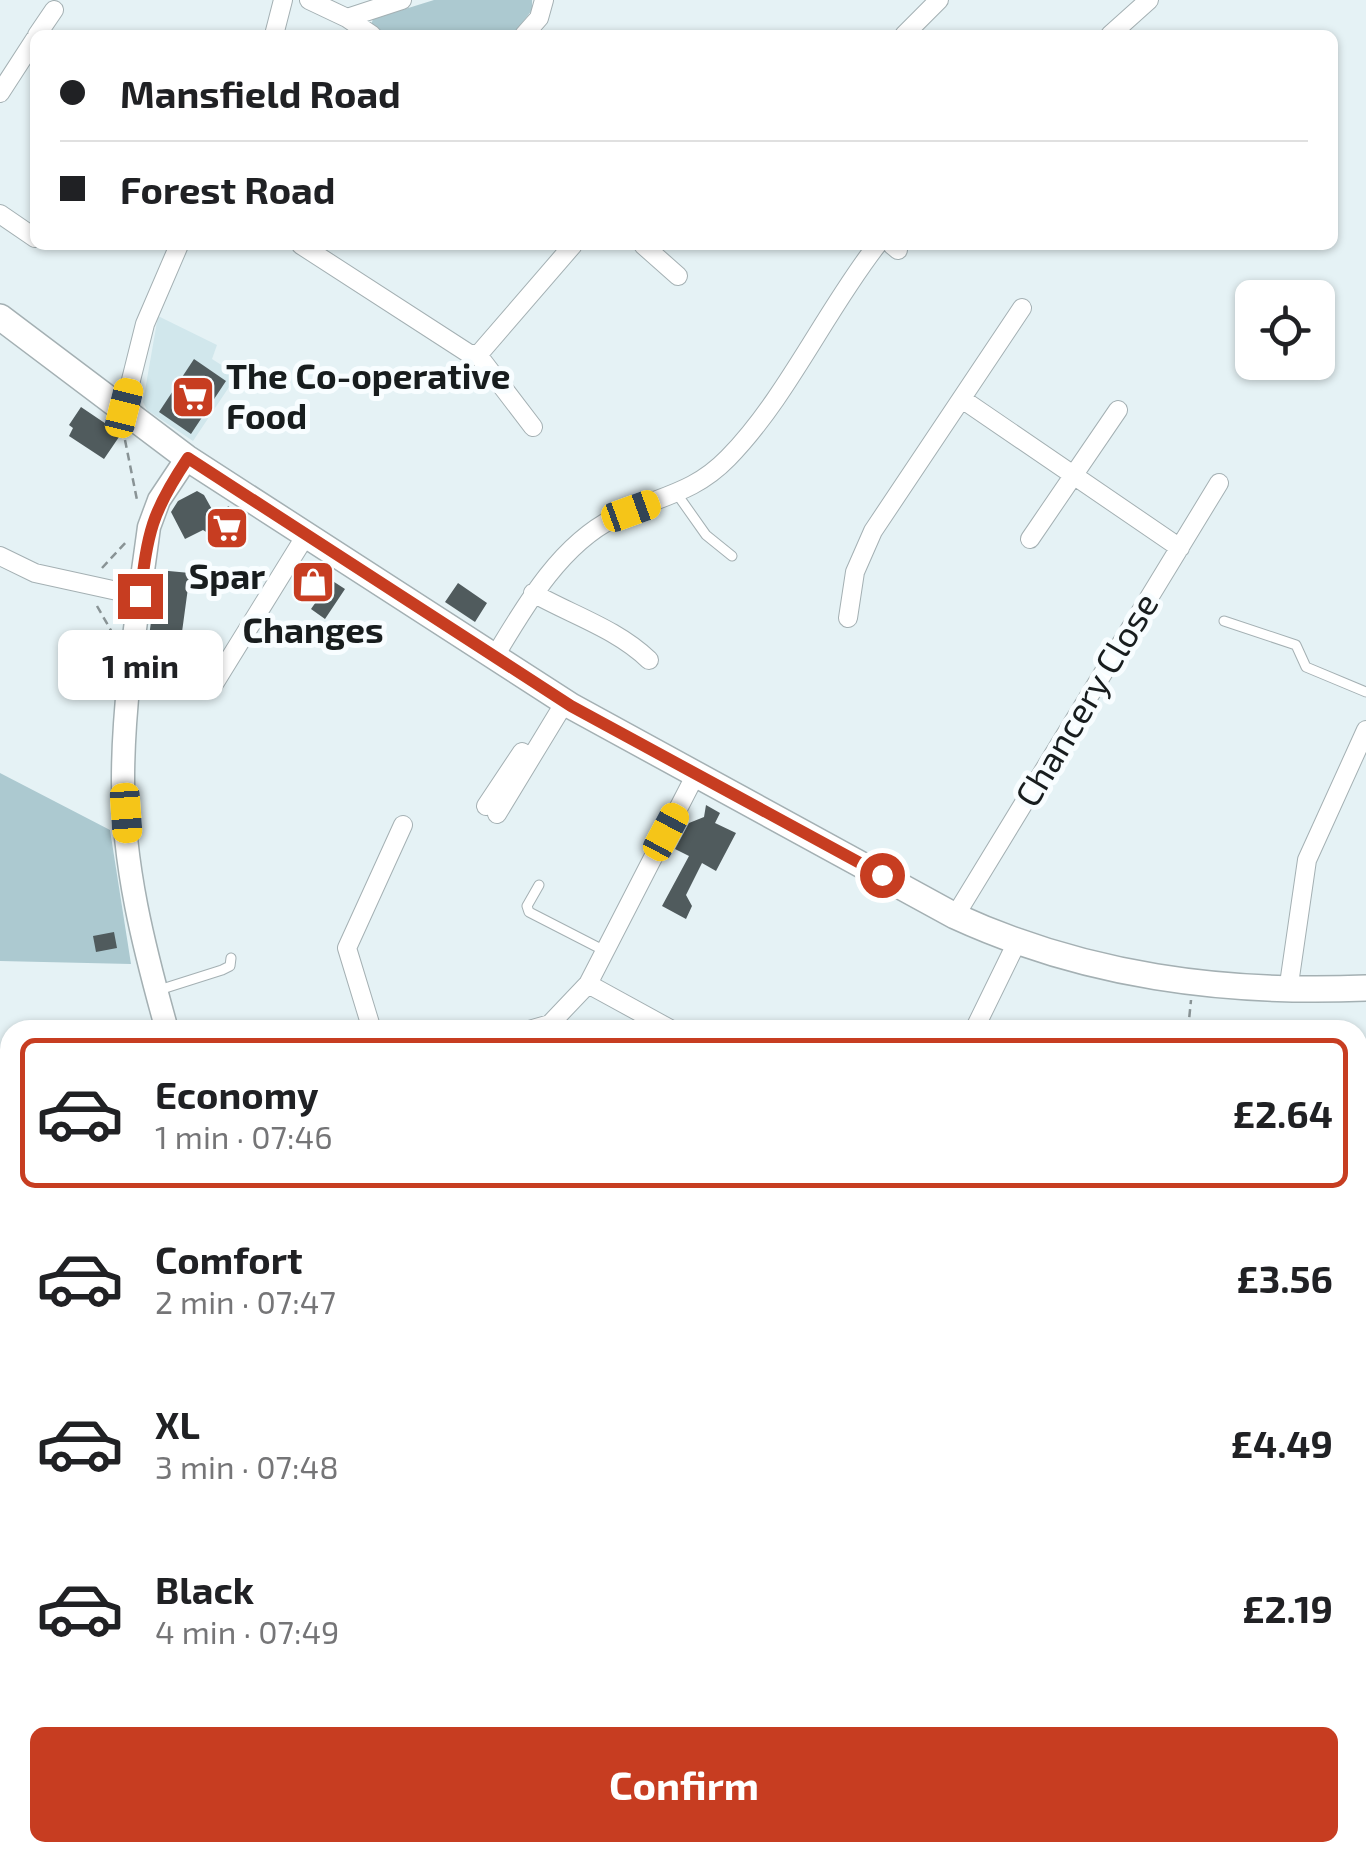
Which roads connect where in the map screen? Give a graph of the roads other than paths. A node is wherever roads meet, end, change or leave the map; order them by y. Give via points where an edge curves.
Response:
1 (283, 0) edge
2 (309, 0) edge
3 (402, 0) edge
4 (544, 0) edge
5 (939, 0) edge
6 (1139, 3) edge
7 (54, 10) dead end
8 (347, 18) junction
9 (41, 30) edge
10 (275, 30) edge
11 (365, 30) edge
12 (528, 30) edge
13 (909, 30) edge
14 (1115, 30) edge
15 (30, 46) edge
16 (0, 93) edge
17 (0, 214) edge
18 (30, 235) edge
19 (176, 250) edge
20 (308, 250) edge
21 (569, 250) edge
22 (649, 250) edge
23 (874, 250) edge
24 (678, 276) dead end
25 (1022, 308) dead end
26 (0, 317) edge
27 (478, 355) junction
28 (962, 399) junction
29 (124, 408) junction
30 (1118, 410) dead end
31 (533, 427) dead end
32 (188, 458) junction
33 (1074, 475) junction
34 (1219, 484) dead end
35 (677, 494) junction
36 (306, 535) junction
37 (1030, 539) dead end
38 (1180, 548) junction
39 (0, 556) edge
40 (732, 556) dead end
41 (533, 592) junction
42 (140, 596) junction
43 (848, 618) dead end
44 (1224, 621) dead end
45 (495, 656) junction
46 (650, 660) dead end
47 (130, 678) junction
48 (1366, 692) edge
49 (562, 700) junction
50 (1366, 730) edge
51 (697, 772) junction
52 (491, 810) dead end
53 (402, 825) dead end
54 (539, 885) dead end
55 (955, 916) junction
56 (1016, 944) junction
57 (605, 951) junction
58 (232, 958) dead end
59 (588, 984) junction
60 (1366, 988) edge
61 (156, 991) junction
62 (1288, 991) junction
63 (165, 1020) edge
64 (369, 1020) edge
65 (554, 1020) edge
66 (654, 1020) edge
67 (979, 1020) edge

1 - 10 street
2 - 8 street
3 - 8 street
4 - 12 street
5 - 13 street
6 - 14 street
7 - 9 street
8 - 11 street
15 - 16 street
17 - 18 street
19 - 29 street via 145,324
20 - 27 street
21 - 27 street
22 - 24 street
23 - 35 street via 730,457
25 - 28 street
26 - 29 main road
27 - 31 street
28 - 33 street
28 - 43 street via 873,531 855,572
29 - 32 main road
30 - 33 street
32 - 36 main road
32 - 42 street via 148,527
33 - 37 street
33 - 38 street
34 - 38 street, Chancery Close
35 - 40 lane via 706,536
35 - 41 street via 601,526
36 - 45 main road
36 - 47 street via 214,684
38 - 55 street, Chancery Close
39 - 42 street via 36,574
41 - 45 street
41 - 46 street via 627,638
42 - 47 street
44 - 48 lane via 1296,644 1306,666
45 - 49 main road
47 - 61 street via 123,780 130,878
49 - 51 main road
49 - 52 street
50 - 62 street via 1307,860
51 - 55 main road
51 - 57 street
53 - 64 street via 347,948
54 - 57 lane via 529,912
55 - 56 main road
56 - 62 main road via 1108,970
56 - 67 street
57 - 59 street
58 - 61 lane via 222,970
59 - 65 street
59 - 66 street
60 - 62 main road
61 - 63 street

